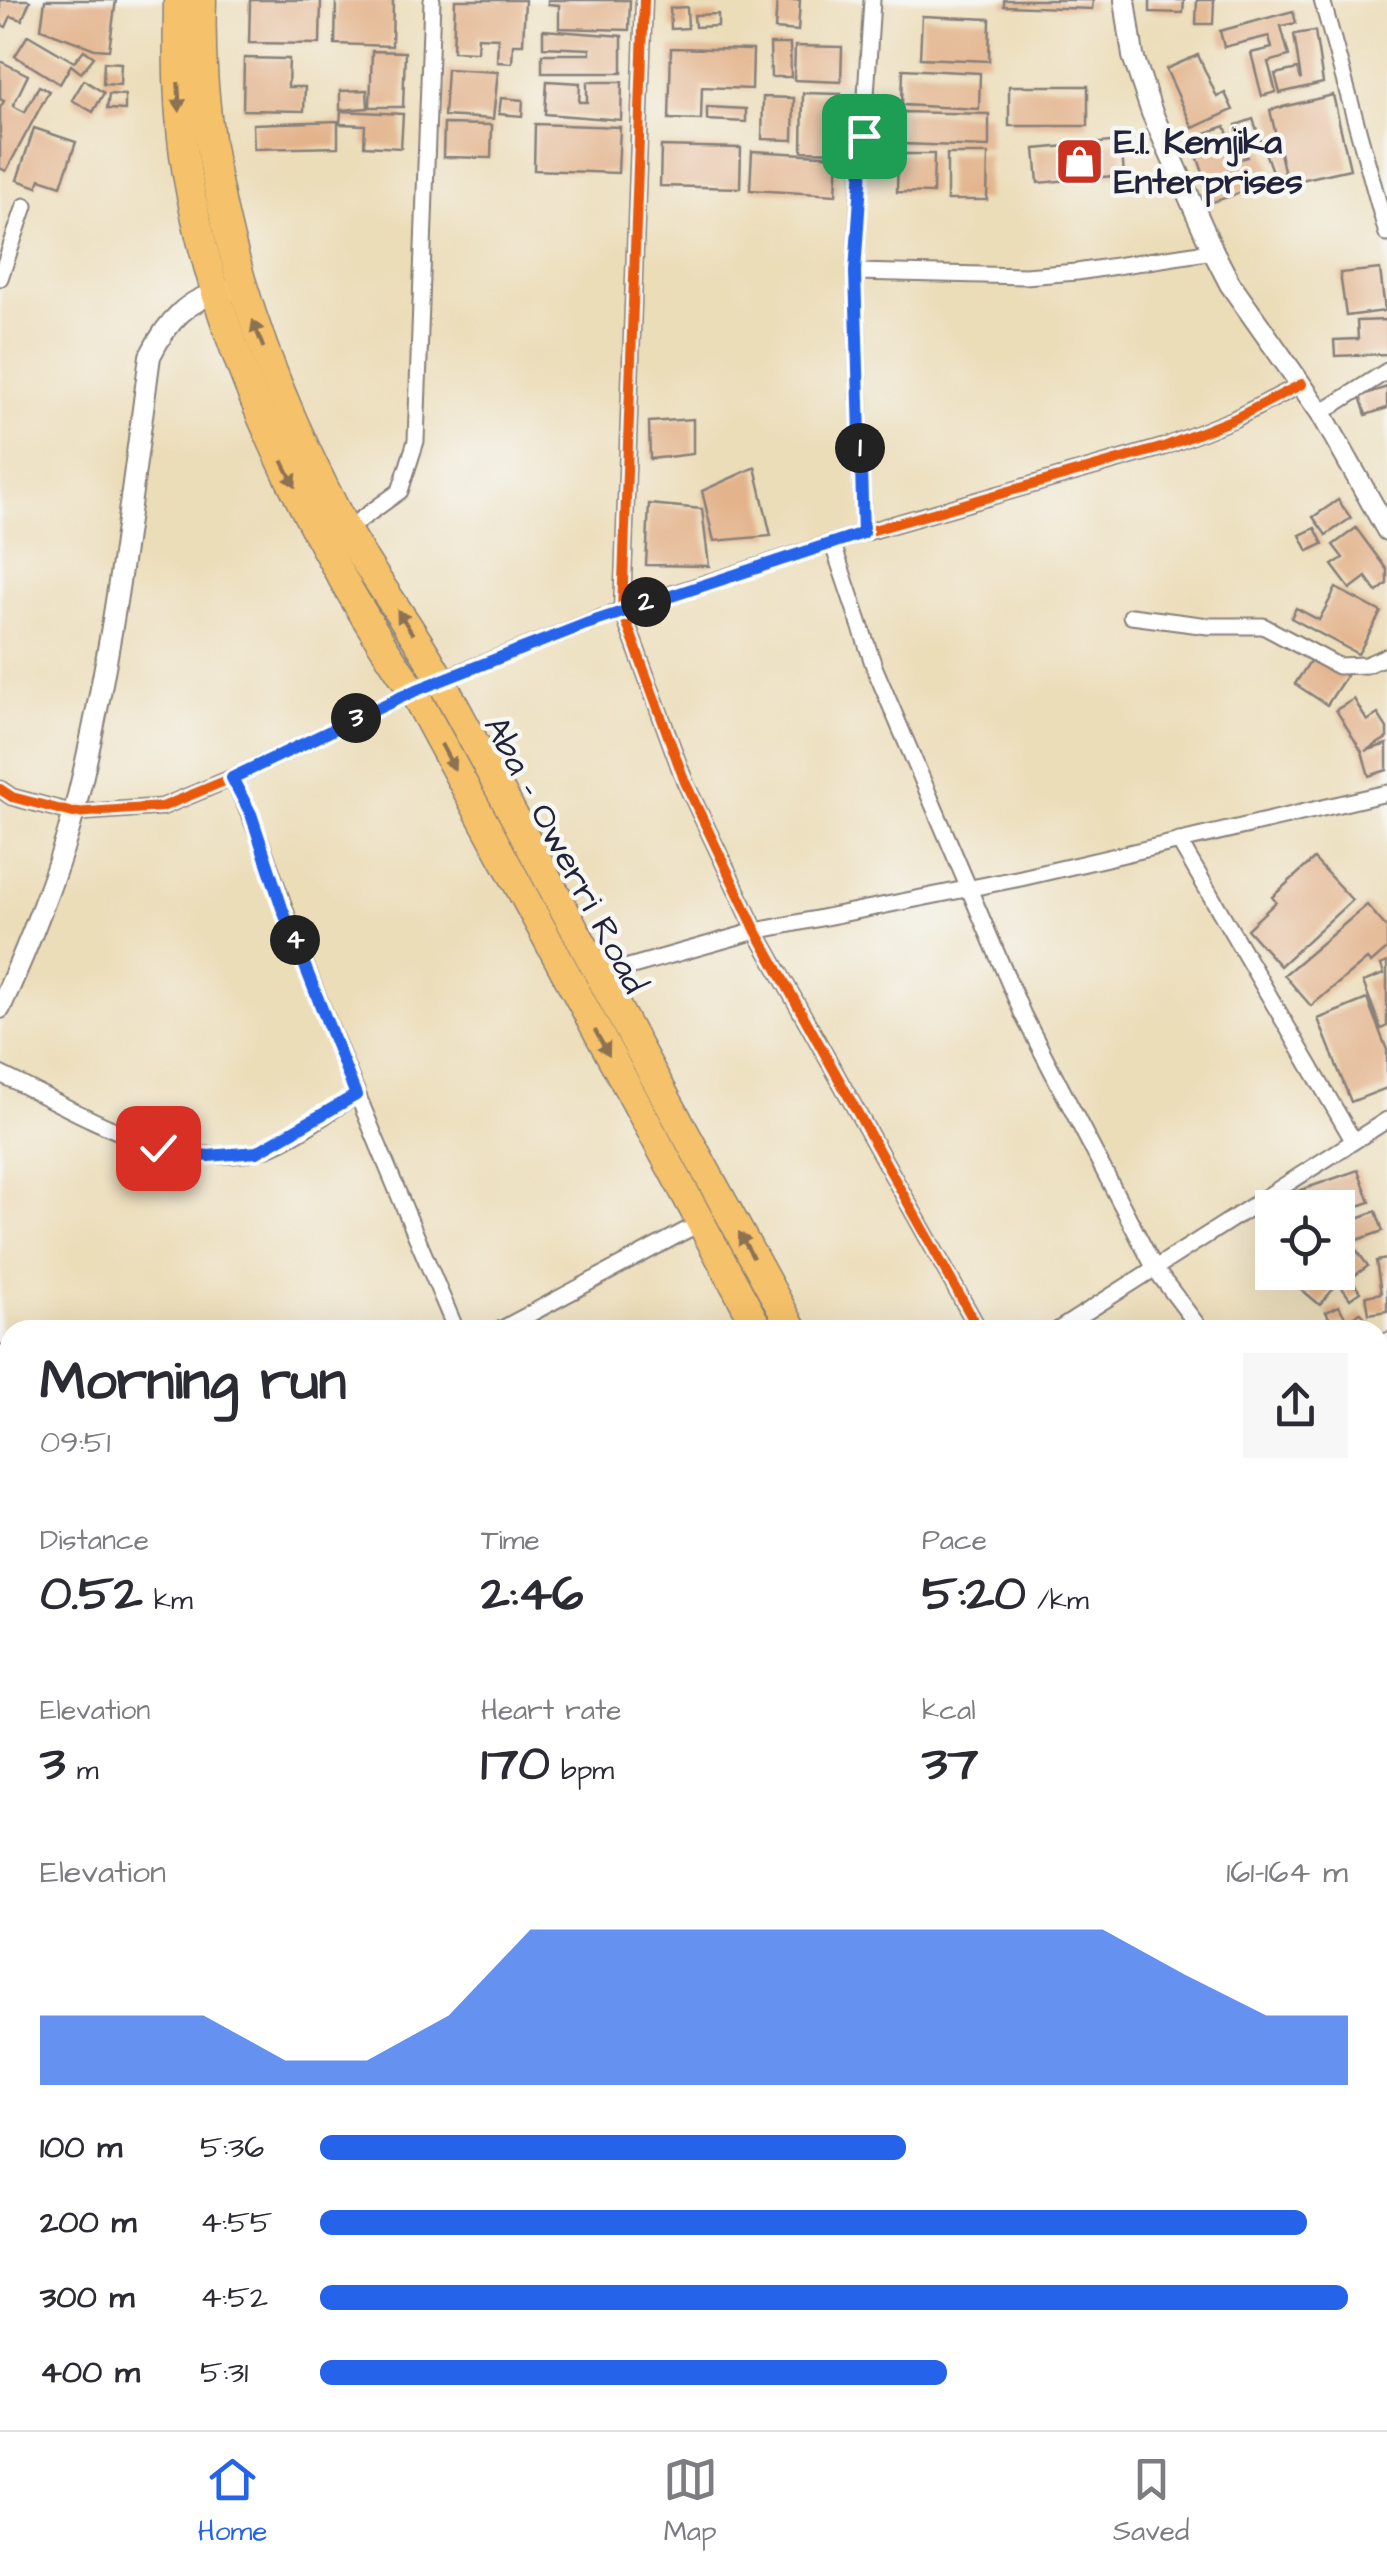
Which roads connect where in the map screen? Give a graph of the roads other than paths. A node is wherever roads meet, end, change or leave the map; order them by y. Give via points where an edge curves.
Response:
1 (178, 0) edge
2 (202, 0) edge
3 (432, 0) edge
4 (644, 0) edge
5 (872, 0) edge
6 (1125, 0) edge
7 (1322, 0) edge
8 (25, 206) dead end
9 (1387, 234) edge
10 (1213, 251) junction
11 (855, 272) junction
12 (0, 278) edge
13 (230, 290) junction
14 (1387, 371) edge
15 (1302, 384) junction
16 (1321, 413) junction
17 (346, 530) junction
18 (1387, 530) edge
19 (863, 533) junction
20 (833, 545) junction
21 (622, 610) junction
22 (1132, 616) dead end
23 (1387, 656) edge
24 (441, 680) junction
25 (414, 691) junction
26 (232, 778) junction
27 (0, 789) edge
28 (1387, 794) edge
29 (73, 813) junction
30 (1179, 841) junction
31 (966, 888) junction
32 (756, 931) junction
33 (597, 976) junction
34 (0, 1008) edge
35 (0, 1074) edge
36 (356, 1095) junction
37 (1387, 1120) edge
38 (1353, 1140) junction
39 (700, 1223) junction
40 (1155, 1269) junction
41 (452, 1320) edge
42 (519, 1320) edge
43 (754, 1320) edge
44 (788, 1320) edge
45 (973, 1320) edge
46 (1074, 1320) edge
47 (1193, 1320) edge

1 -> 13 highway, Aba - Owerri Road via 186,171
2 - 13 highway, Aba - Owerri Road via 204,90
3 - 17 street via 416,441 400,492
4 - 21 street
5 - 11 street
6 - 10 street via 1133,56 1152,113
7 - 9 street
8 - 12 street
10 - 11 street via 1026,276
10 - 15 street
11 - 19 street
17 -> 13 highway, Aba - Owerri Road
13 -> 25 highway, Aba - Owerri Road via 254,394 307,510 364,618
13 - 29 street via 185,307 150,356 112,635
14 - 16 street
15 - 16 street
15 - 19 street via 1164,447
16 - 18 street
24 -> 17 highway, Aba - Owerri Road
19 - 20 street
20 - 21 street
20 - 31 street
21 - 24 street
21 - 32 street via 685,782
22 - 23 street via 1263,626 1338,666
24 - 25 street
24 - 33 highway, Aba - Owerri Road
25 - 26 street
25 -> 39 highway, Aba - Owerri Road
26 - 29 street via 162,806
26 - 36 street
27 - 29 street
28 - 30 street
29 - 34 street
30 - 31 street
30 - 38 street
31 - 32 street
31 - 40 street via 1023,1016
32 - 33 street
32 - 45 street
44 -> 33 highway, Aba - Owerri Road
35 - 36 street via 158,1148 208,1156 257,1152
36 - 41 street
37 - 38 street
38 - 40 street
39 - 42 street
39 - 43 highway, Aba - Owerri Road
40 - 46 street
40 - 47 street

